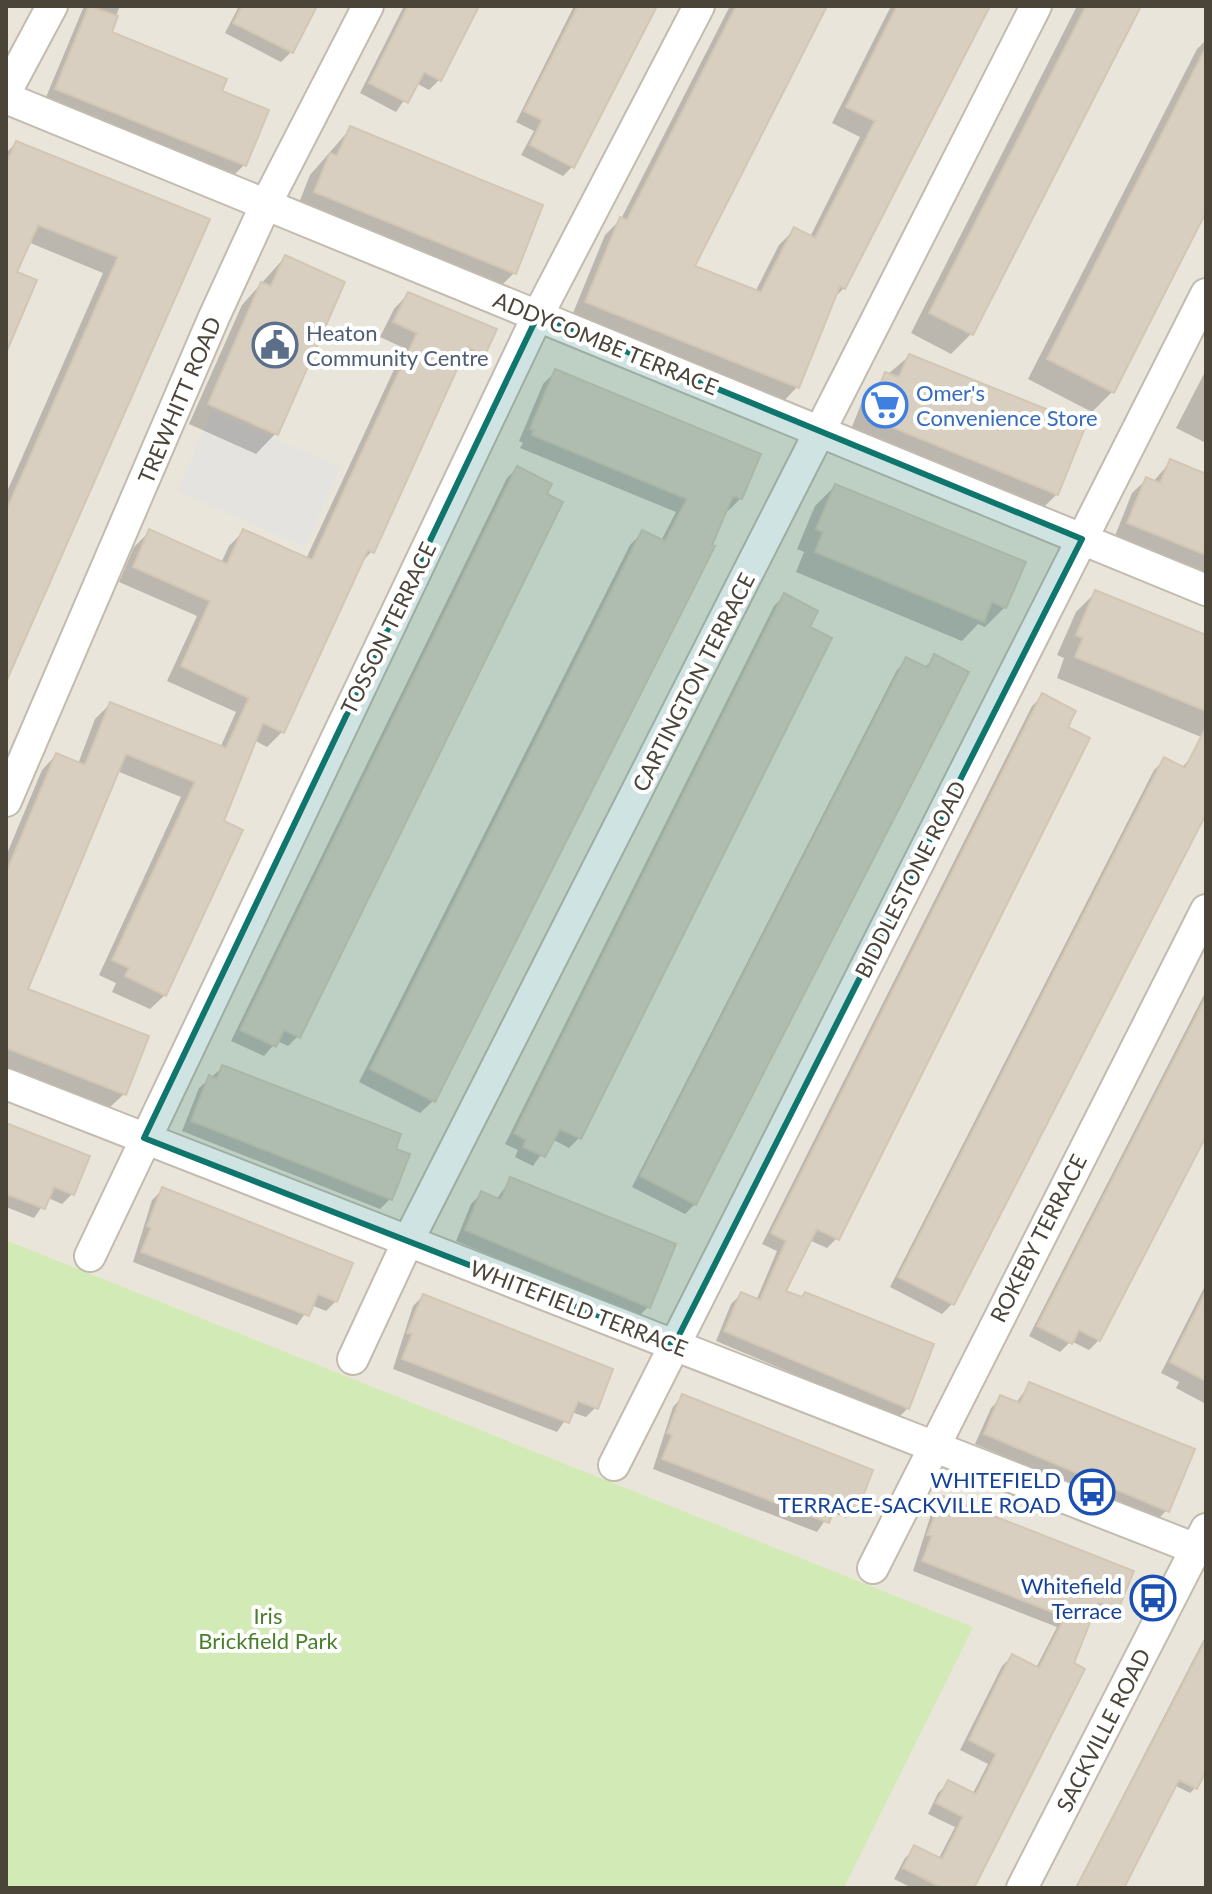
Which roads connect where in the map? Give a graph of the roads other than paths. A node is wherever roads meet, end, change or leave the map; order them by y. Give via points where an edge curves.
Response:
1 (52, 6) edge
2 (368, 6) edge
3 (699, 6) edge
4 (1036, 6) edge
5 (6, 92) edge
6 (6, 98) edge
7 (266, 204) junction
8 (1206, 294) edge
9 (538, 315) junction
10 (820, 431) junction
11 (1082, 539) junction
12 (1206, 590) edge
13 (6, 801) edge
14 (1206, 910) edge
15 (6, 1084) edge
16 (144, 1138) junction
17 (408, 1241) junction
18 (90, 1256) dead end
19 (674, 1345) junction
20 (353, 1359) dead end
21 (933, 1446) junction
22 (614, 1465) dead end
23 (1201, 1539) edge
24 (873, 1568) dead end
25 (1022, 1888) edge

1 - 5 street
2 - 7 street, TREWHITT ROAD
3 - 9 street, TOSSON TERRACE
4 - 10 street, CARTINGTON TERRACE
6 - 7 street, ADDYCOMBE TERRACE
7 - 9 street, ADDYCOMBE TERRACE
7 - 13 street, TREWHITT ROAD
8 - 11 street, BIDDLESTONE ROAD
9 - 10 street, ADDYCOMBE TERRACE
9 - 16 street, TOSSON TERRACE
10 - 11 street, ADDYCOMBE TERRACE
10 - 17 street, CARTINGTON TERRACE
11 - 12 street, ADDYCOMBE TERRACE
11 - 19 street, BIDDLESTONE ROAD
14 - 21 street, ROKEBY TERRACE
15 - 16 street, WHITEFIELD TERRACE
16 - 17 street, WHITEFIELD TERRACE
16 - 18 street, TOSSON TERRACE
17 - 19 street, WHITEFIELD TERRACE
17 - 20 street, CARTINGTON TERRACE
19 - 21 street, WHITEFIELD TERRACE
19 - 22 street, BIDDLESTONE ROAD
21 - 23 street, WHITEFIELD TERRACE
21 - 24 street, ROKEBY TERRACE
23 - 25 street, SACKVILLE ROAD

